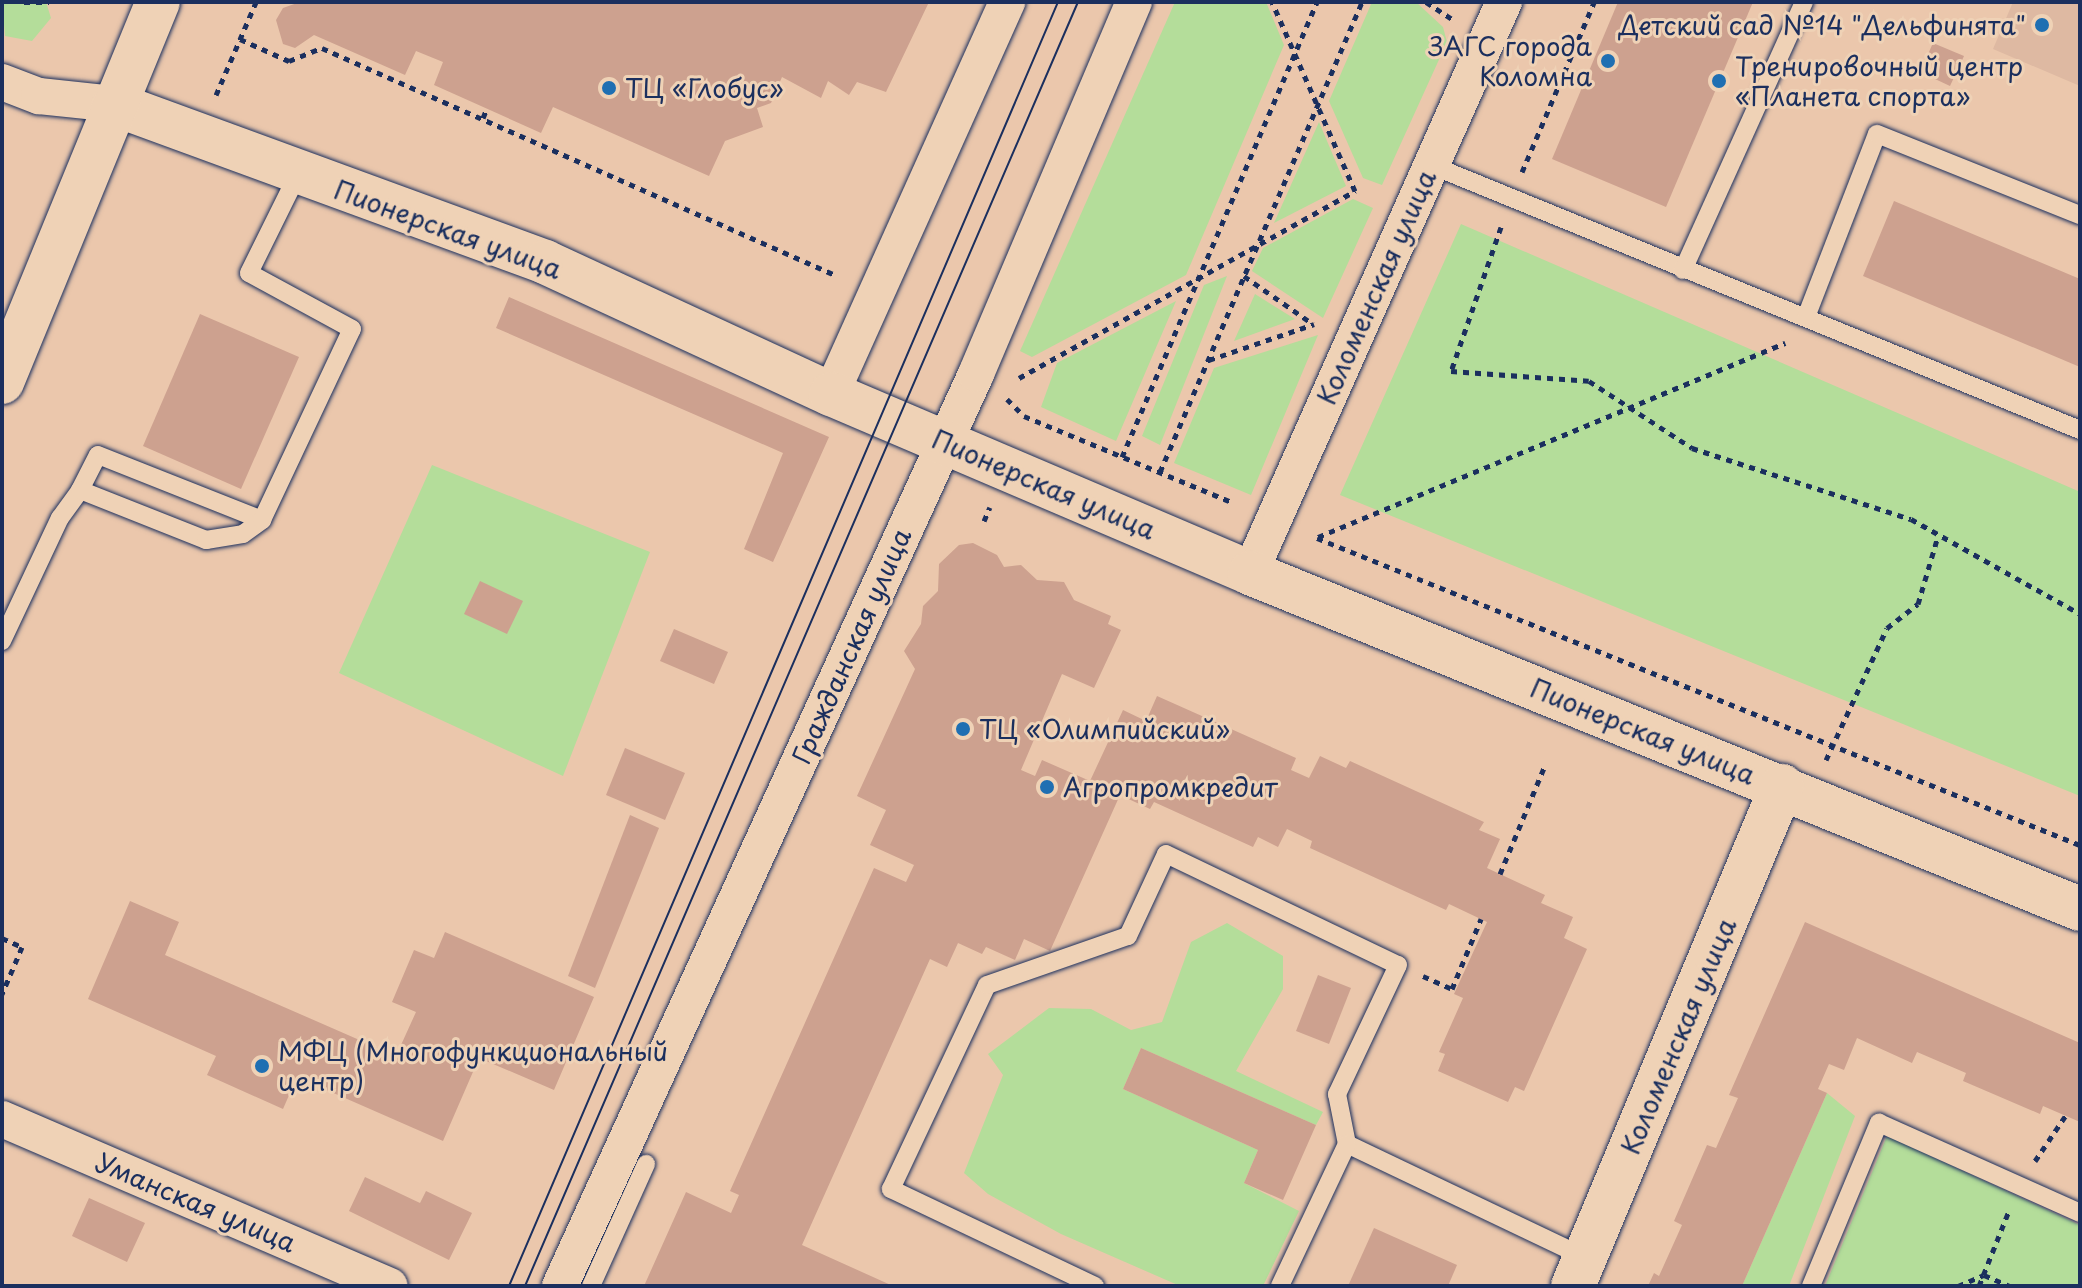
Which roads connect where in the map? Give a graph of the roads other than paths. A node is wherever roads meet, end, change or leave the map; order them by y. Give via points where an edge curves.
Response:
1 (158, 2) edge
2 (1007, 2) edge
3 (1134, 2) edge
4 (1504, 2) edge
5 (1804, 2) edge
6 (2, 82) edge
7 (114, 104) junction
8 (1431, 165) junction
9 (298, 174) junction
10 (2080, 215) edge
11 (1683, 270) junction
12 (1806, 317) junction
13 (2, 382) edge
14 (831, 394) junction
15 (2080, 430) edge
16 (945, 441) junction
17 (80, 490) junction
18 (262, 520) junction
19 (1250, 573) junction
20 (2, 641) edge
21 (1796, 791) junction
22 (2080, 909) edge
23 (2, 1119) edge
24 (1347, 1144) junction
25 (646, 1164) dead end
26 (2080, 1213) edge
27 (1580, 1272) edge
28 (390, 1286) edge
29 (560, 1286) edge
30 (591, 1286) edge
31 (1095, 1286) edge
32 (1280, 1286) edge
33 (1811, 1286) edge

1 - 7 street
2 - 14 street
3 - 16 street, Гражданская улица
4 - 8 street, Коломенская улица
5 - 11 lane
6 - 7 street, Пионерская улица via 39,96
7 - 9 street, Пионерская улица
7 - 13 street
8 - 11 lane
8 - 19 street, Коломенская улица
9 - 14 street, Пионерская улица via 545,262
9 - 18 lane via 249,273 352,329
10 - 12 lane via 1877,134
11 - 12 lane
12 - 15 lane
14 - 16 street, Пионерская улица
16 - 19 street, Пионерская улица
16 - 29 street, Гражданская улица
17 - 18 lane via 206,540 243,534
17 - 18 lane via 98,455
17 - 20 lane via 60,518
19 - 21 street, Пионерская улица
21 - 22 street, Пионерская улица
21 - 27 street, Коломенская улица
23 - 28 street, Уманская улица
24 - 27 lane
24 - 31 lane via 1337,1094 1398,965 1166,854 1128,936 987,985 891,1189
24 - 32 lane
25 - 30 lane
26 - 33 lane via 1879,1123

